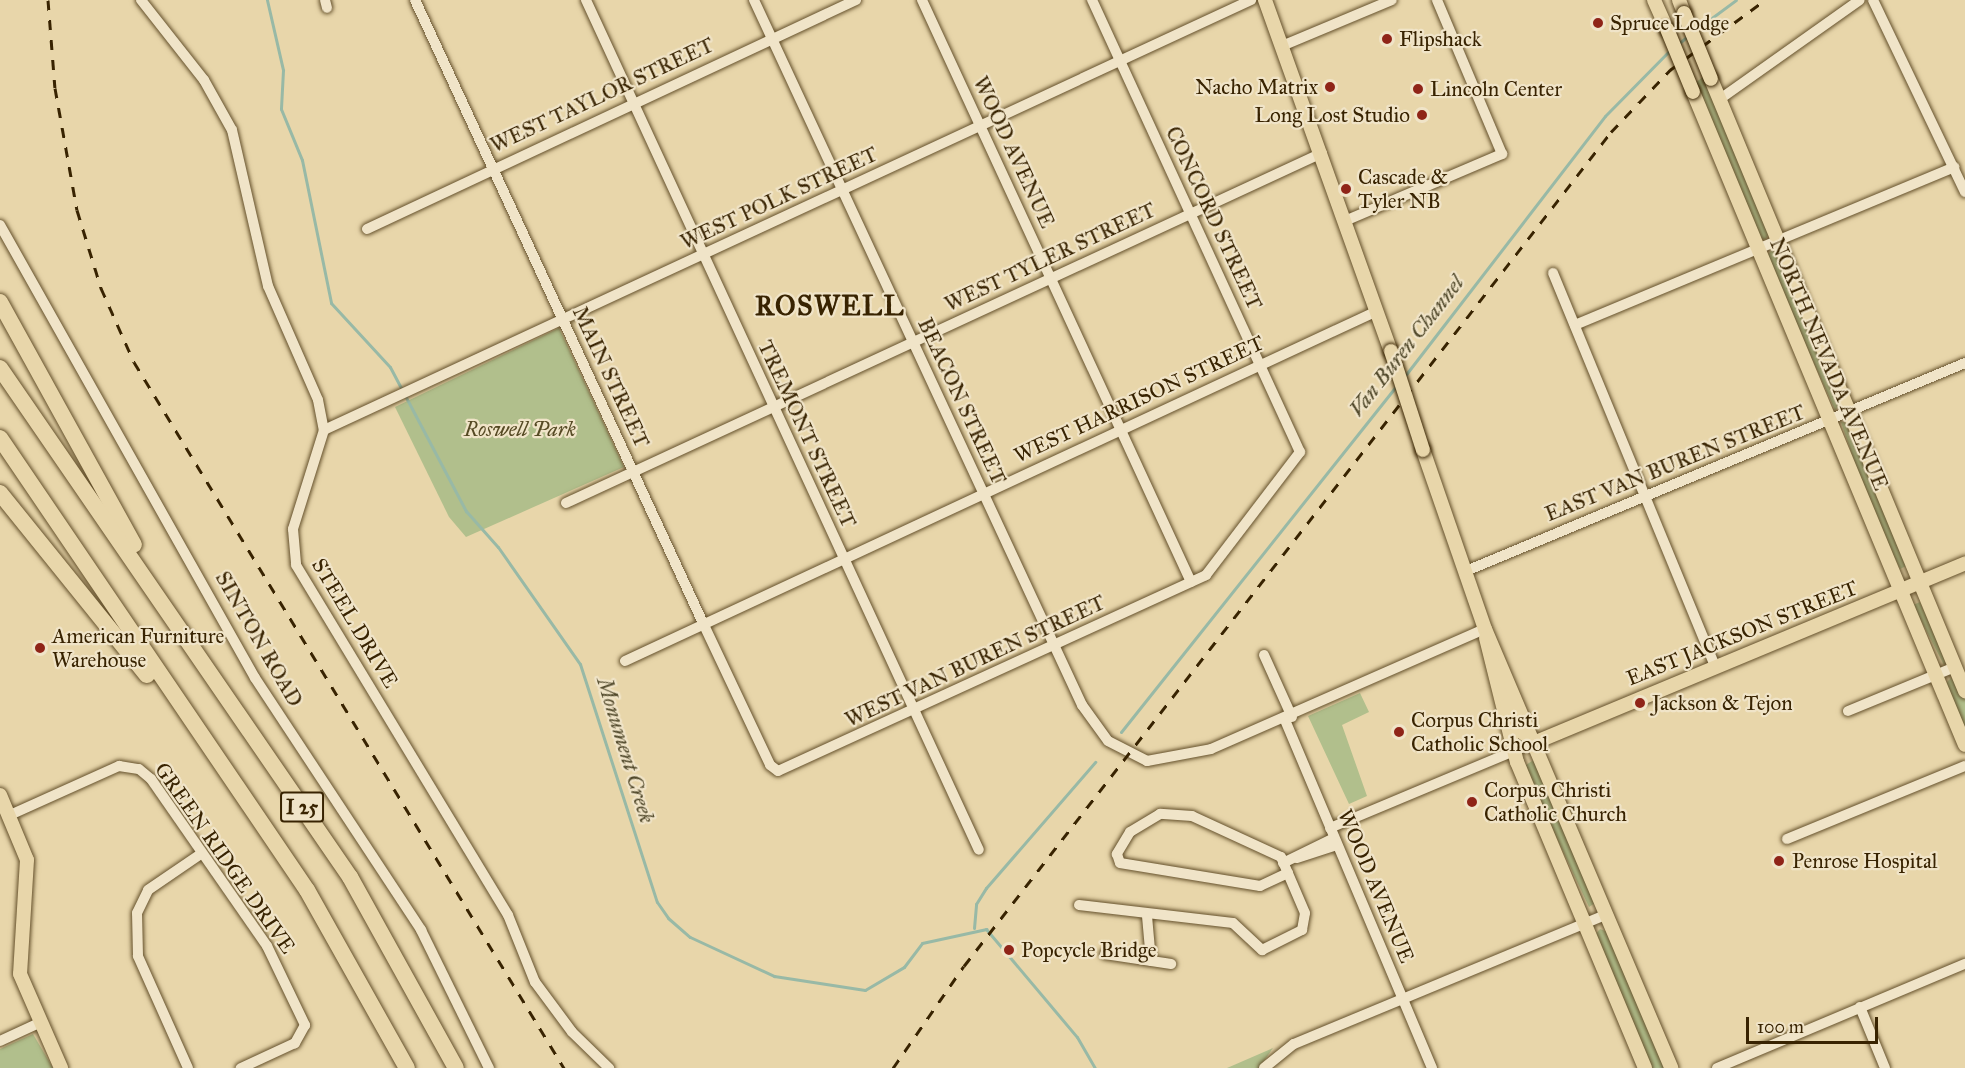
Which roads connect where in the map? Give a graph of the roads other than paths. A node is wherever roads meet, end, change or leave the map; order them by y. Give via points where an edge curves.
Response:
1 (141, 0) edge
2 (415, 0) edge
3 (586, 0) edge
4 (754, 0) edge
5 (856, 0) edge
6 (922, 0) edge
7 (1092, 0) edge
8 (1251, 0) edge
9 (1264, 0) edge
10 (1392, 0) edge
11 (1437, 0) edge
12 (1654, 0) edge
13 (1860, 0) edge
14 (1873, 0) edge
15 (1681, 7) edge
16 (772, 38) junction
17 (1282, 46) junction
18 (1119, 60) junction
19 (651, 79) dead end
20 (657, 91) junction
21 (1720, 99) junction
22 (633, 102) junction
23 (981, 125) junction
24 (1322, 153) junction
25 (493, 166) junction
26 (1954, 167) junction
27 (843, 191) junction
28 (1965, 192) edge
29 (1190, 214) junction
30 (1346, 221) junction
31 (0, 225) edge
32 (367, 229) dead end
33 (1777, 241) junction
34 (1759, 249) junction
35 (703, 255) junction
36 (1553, 273) dead end
37 (1051, 277) junction
38 (0, 302) edge
39 (1377, 311) junction
40 (563, 319) junction
41 (1575, 325) junction
42 (913, 342) junction
43 (1965, 363) edge
44 (1262, 365) junction
45 (0, 368) edge
46 (772, 407) junction
47 (1850, 412) junction
48 (1830, 421) junction
49 (324, 430) junction
50 (1121, 430) junction
51 (0, 438) edge
52 (1300, 452) joint
53 (633, 471) junction
54 (0, 493) edge
55 (982, 493) junction
56 (1646, 496) junction
57 (566, 503) dead end
58 (843, 558) junction
59 (1965, 563) edge
60 (1466, 571) junction
61 (1191, 582) junction
62 (1920, 582) junction
63 (1901, 590) junction
64 (171, 615) junction
65 (704, 623) junction
66 (1485, 630) junction
67 (1054, 646) junction
68 (1264, 656) dead end
69 (624, 661) dead end
70 (1715, 666) junction
71 (1955, 667) junction
72 (1937, 675) junction
73 (1493, 677) junction
74 (1965, 691) edge
75 (914, 710) junction
76 (1848, 711) dead end
77 (1288, 719) junction
78 (1536, 742) junction
79 (206, 744) junction
80 (1965, 745) edge
81 (1514, 752) junction
82 (1965, 766) edge
83 (774, 769) joint
84 (1, 798) edge
85 (10, 815) junction
86 (1334, 837) junction
87 (1787, 839) dead end
88 (979, 850) dead end
89 (202, 853) junction
90 (1285, 868) junction
91 (1078, 905) dead end
92 (1606, 915) junction
93 (1147, 916) junction
94 (1584, 924) junction
95 (1105, 954) dead end
96 (1151, 961) junction
97 (1171, 964) dead end
98 (1965, 964) edge
99 (1403, 999) junction
100 (1860, 1007) junction
101 (39, 1023) junction
102 (0, 1041) edge
103 (60, 1068) edge
104 (188, 1068) edge
105 (241, 1068) edge
106 (406, 1068) edge
107 (456, 1068) edge
108 (489, 1068) edge
109 (609, 1068) edge
110 (1264, 1068) edge
111 (1432, 1068) edge
112 (1645, 1068) edge
113 (1671, 1068) edge
114 (1717, 1068) edge
115 (1885, 1068) edge

1 - 49 street via 204,80 232,130 268,286 311,382
2 - 25 street, MAIN STREET
3 - 22 street, TREMONT STREET
4 - 16 street, BEACON STREET
5 - 16 street, WEST TAYLOR STREET
6 - 23 street, WOOD AVENUE
7 - 18 street, CONCORD STREET
8 - 18 street, WEST POLK STREET
9 - 17 main road
10 - 17 street
11 - 30 street via 1502,154
12 - 34 main road, NORTH NEVADA AVENUE, bridge
13 - 21 street
14 - 26 street
15 - 21 main road, NORTH NEVADA AVENUE, bridge
16 - 20 street, WEST TAYLOR STREET
16 - 27 street, BEACON STREET
17 - 24 main road
18 - 23 street, WEST POLK STREET
18 - 29 street, CONCORD STREET
19 - 20 street
20 - 22 street, WEST TAYLOR STREET
21 - 33 main road, NORTH NEVADA AVENUE
22 - 25 street, WEST TAYLOR STREET
22 - 35 street, TREMONT STREET
23 - 27 street, WEST POLK STREET
23 - 37 street, WOOD AVENUE
24 - 29 street, WEST TYLER STREET
24 - 30 main road
25 - 32 street, WEST TAYLOR STREET
25 - 40 street, MAIN STREET
26 - 28 street
26 - 33 street
27 - 35 street, WEST POLK STREET
27 - 42 street, BEACON STREET
29 - 37 street, WEST TYLER STREET
29 - 44 street, CONCORD STREET
30 - 39 main road
31 - 108 street, SINTON ROAD via 255,678 422,930
33 - 34 street
33 - 47 main road, NORTH NEVADA AVENUE
34 - 41 street
34 - 48 main road, NORTH NEVADA AVENUE
35 - 40 street, WEST POLK STREET
35 - 46 street, TREMONT STREET
36 - 41 street
37 - 42 street, WEST TYLER STREET
37 - 50 street, WOOD AVENUE
38 - 64 highway
39 - 44 street, WEST HARRISON STREET
39 - 60 main road, bridge
40 - 49 street, WEST POLK STREET
40 - 53 street, MAIN STREET
41 - 56 street
42 - 46 street, WEST TYLER STREET
42 - 55 street, BEACON STREET
43 - 47 street, EAST VAN BUREN STREET
44 - 50 street, WEST HARRISON STREET
44 - 52 street, CONCORD STREET
45 - 64 highway, I 25
46 - 53 street, WEST TYLER STREET
46 - 58 street, TREMONT STREET
47 - 48 street, EAST VAN BUREN STREET
47 - 62 main road, NORTH NEVADA AVENUE
48 - 56 street, EAST VAN BUREN STREET
48 - 63 main road, NORTH NEVADA AVENUE
49 - 109 street, STEEL DRIVE via 293,529 296,565 508,915 535,982 572,1032
50 - 55 street, WEST HARRISON STREET
50 - 61 street, WOOD AVENUE
51 - 79 highway, I 25
52 - 61 street, WEST VAN BUREN STREET via 1206,575
53 - 57 street, WEST TYLER STREET
53 - 65 street, MAIN STREET
54 - 79 highway
55 - 58 street, WEST HARRISON STREET
55 - 67 street, BEACON STREET
56 - 60 street, EAST VAN BUREN STREET
56 - 70 street
58 - 65 street, WEST HARRISON STREET
58 - 75 street, TREMONT STREET
59 - 62 main road, EAST JACKSON STREET
60 - 66 main road
61 - 67 street, WEST VAN BUREN STREET
62 - 63 main road, EAST JACKSON STREET
62 - 71 main road, NORTH NEVADA AVENUE
63 - 70 main road, EAST JACKSON STREET
63 - 72 main road, NORTH NEVADA AVENUE
64 - 107 highway, I 25 via 357,888
65 - 69 street, WEST HARRISON STREET
65 - 83 street, MAIN STREET
66 - 73 main road
66 - 77 street
66 - 78 main road
67 - 75 street, WEST VAN BUREN STREET
67 - 77 street, BEACON STREET via 1096,728 1120,751 1147,761 1211,748
68 - 77 street, WOOD AVENUE
70 - 78 main road, EAST JACKSON STREET
71 - 72 street
71 - 74 main road, NORTH NEVADA AVENUE
72 - 76 street
72 - 80 main road, NORTH NEVADA AVENUE
73 - 78 main road via 1519,730
73 - 81 main road
75 - 83 street, WEST VAN BUREN STREET via 782,771
75 - 88 street, TREMONT STREET
77 - 86 street, WOOD AVENUE
78 - 81 street
78 - 92 main road
79 - 106 highway, I 25 via 331,929
81 - 86 street
81 - 94 main road
82 - 87 street
84 - 85 main road
85 - 89 street, GREEN RIDGE DRIVE via 111,768 132,766 151,779
85 - 101 main road via 27,860 18,962
86 - 90 street
86 - 99 street, WOOD AVENUE
89 - 104 street via 148,891 137,913 138,956
89 - 105 street, GREEN RIDGE DRIVE via 267,946 305,1032 295,1043
90 - 90 street via 1273,852 1192,816 1171,813 1136,826 1117,854 1126,866 1252,885 1269,885
90 - 93 street via 1305,913 1305,926 1262,950 1233,923
91 - 93 street
92 - 94 street
92 - 113 main road
93 - 96 street
94 - 99 street
94 - 112 main road
95 - 96 street
96 - 97 street
98 - 100 street
99 - 110 street via 1283,1050
99 - 111 street, WOOD AVENUE
100 - 114 street
100 - 115 street
101 - 102 street
101 - 103 main road

